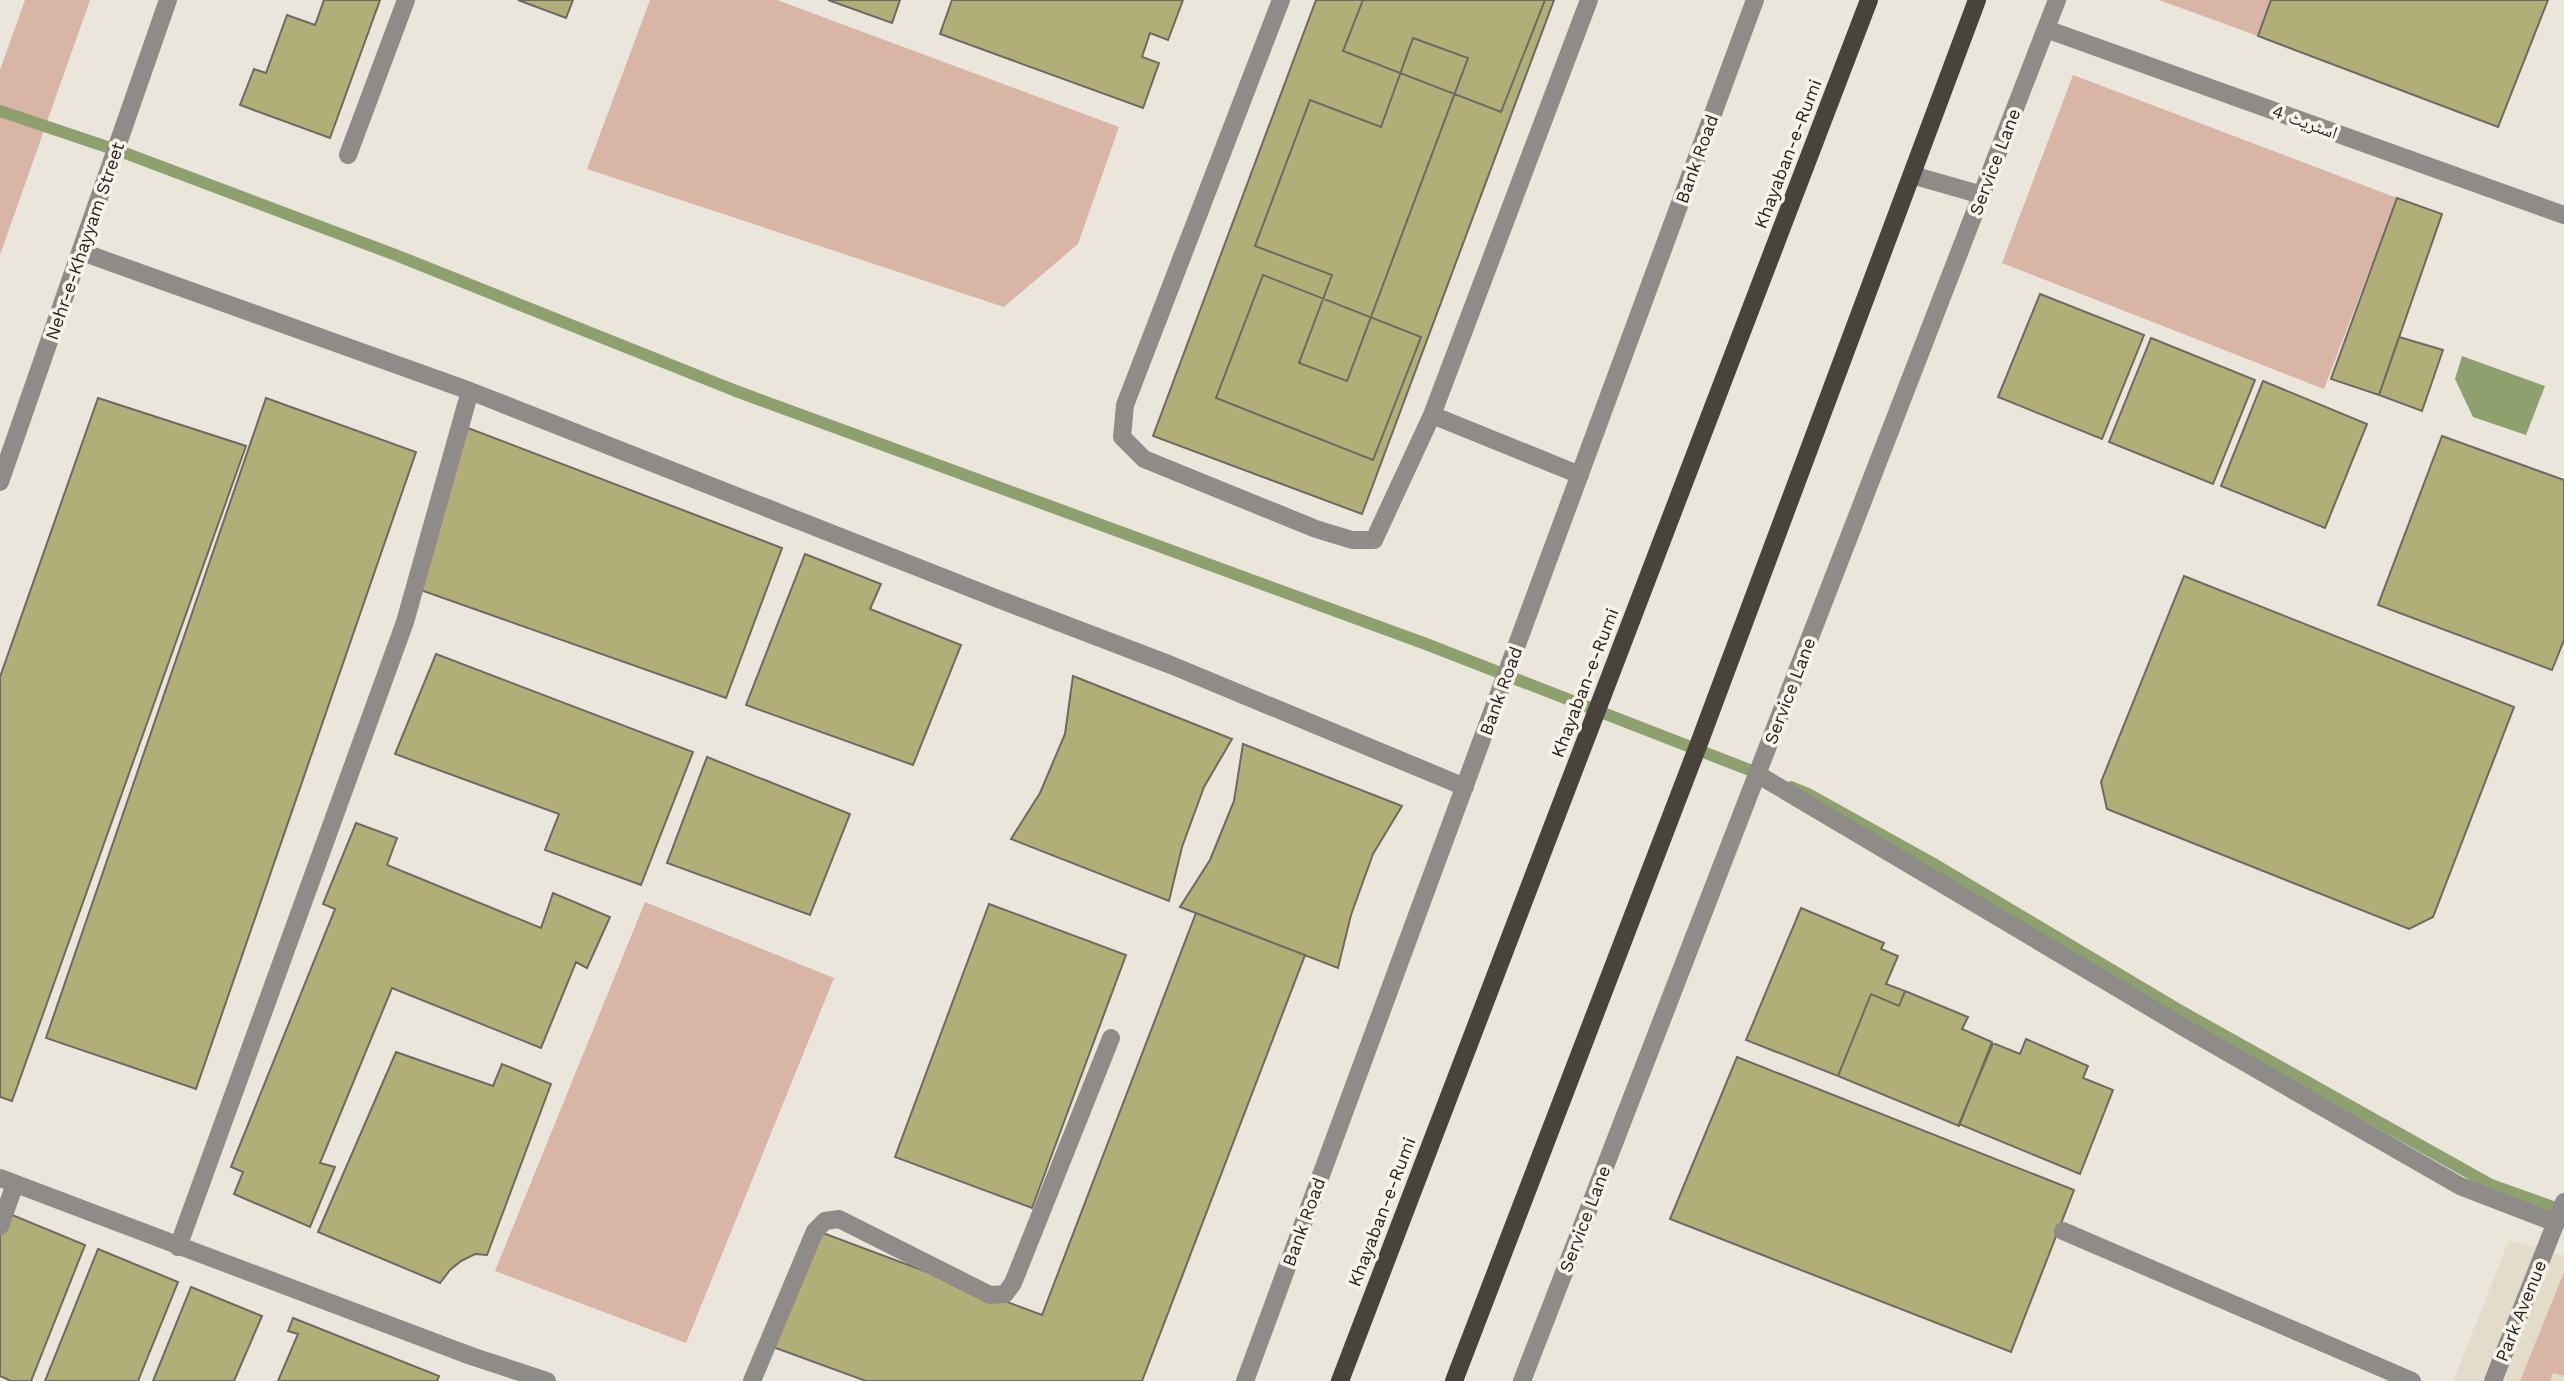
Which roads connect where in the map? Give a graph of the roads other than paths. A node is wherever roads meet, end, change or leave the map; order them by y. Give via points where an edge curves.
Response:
1 (168, 0) edge
2 (406, 0) edge
3 (1281, 0) edge
4 (1589, 0) edge
5 (1755, 0) edge
6 (1869, 0) edge
7 (1977, 0) edge
8 (2057, 0) edge
9 (2046, 29) junction
10 (348, 155) dead end
11 (1912, 175) junction
12 (1982, 195) junction
13 (2564, 215) edge
14 (82, 252) junction
15 (470, 390) junction
16 (1432, 415) junction
17 (1580, 475) junction
18 (0, 482) edge
19 (1757, 774) junction
20 (1465, 787) junction
21 (1111, 1038) dead end
22 (8, 1181) edge
23 (2564, 1202) edge
24 (2556, 1223) junction
25 (0, 1226) edge
26 (2063, 1231) dead end
27 (178, 1247) junction
28 (511, 1375) edge
29 (547, 1381) edge
30 (752, 1381) edge
31 (1245, 1381) edge
32 (1340, 1381) edge
33 (1454, 1381) edge
34 (1522, 1381) edge
35 (2412, 1381) edge
36 (2493, 1381) edge

1 - 14 street, Nehr-e-Khayyam Street
2 - 10 street
3 - 16 street via 1125,405 1122,436 1144,459 1317,529 1352,540 1374,540
4 - 16 street
5 - 17 street, Bank Road
6 - 32 main road, Khayaban-e-Rumi
7 - 11 main road
8 - 9 street, Service Lane
9 - 12 street, Service Lane
9 - 13 street, اسٹریٹ 4
11 - 12 street
11 - 33 main road
12 - 19 street, Service Lane
14 - 15 street
14 - 18 street, Nehr-e-Khayyam Street
15 - 20 street via 1171,665
15 - 27 street via 405,622
16 - 17 street
17 - 20 street, Bank Road
19 - 24 street via 2460,1185
19 - 34 street, Service Lane
20 - 31 street, Bank Road
21 - 30 street via 1005,1294 990,1295 839,1219 825,1221 815,1231
22 - 25 street
22 - 27 street
23 - 24 street, Park Avenue
24 - 36 street, Park Avenue
26 - 35 street
27 - 28 street
28 - 29 street

